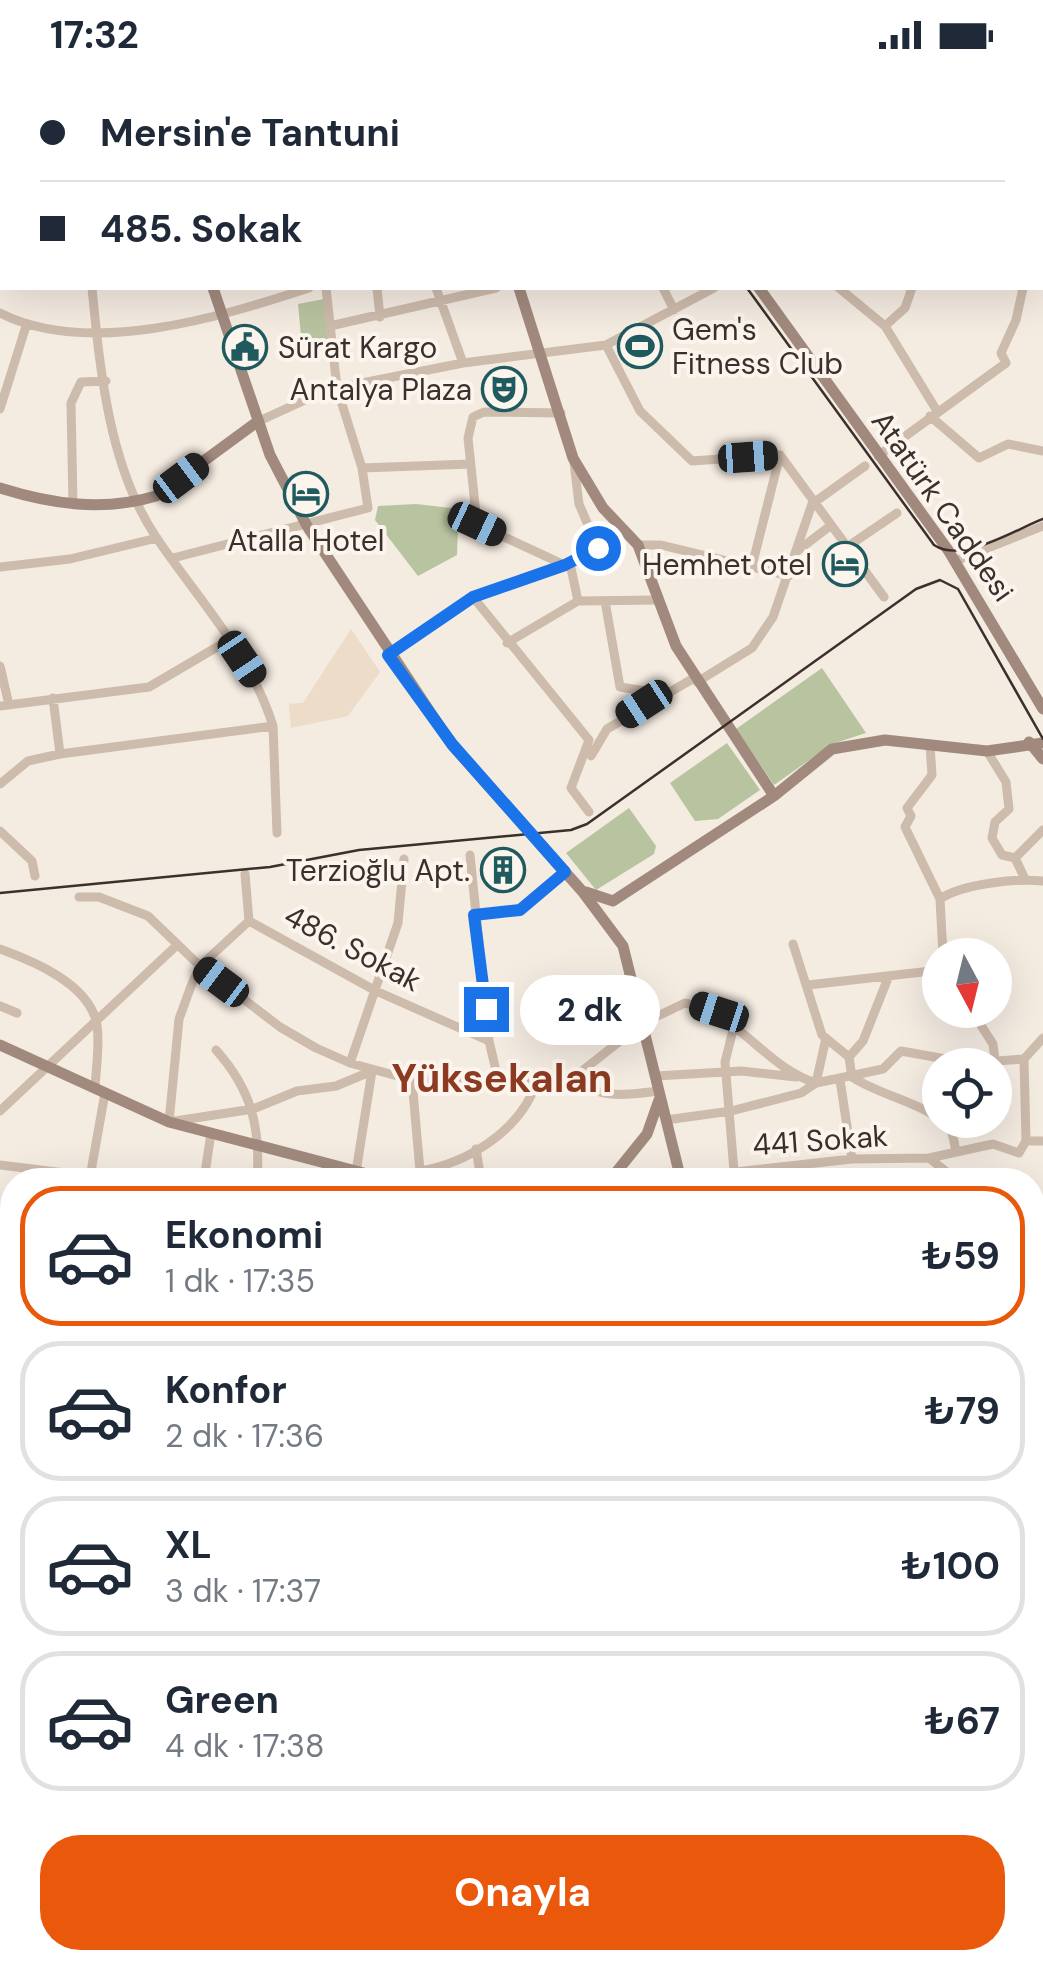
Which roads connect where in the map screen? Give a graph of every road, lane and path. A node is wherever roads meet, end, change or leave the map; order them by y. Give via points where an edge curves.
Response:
1 (92, 290) edge
2 (214, 290) edge
3 (303, 290) edge
4 (326, 290) edge
5 (377, 290) edge
6 (437, 290) edge
7 (520, 290) edge
8 (665, 290) edge
9 (710, 290) edge
10 (760, 290) edge
11 (840, 290) edge
12 (911, 290) edge
13 (1023, 290) edge
14 (461, 293) edge
15 (443, 303) junction
16 (674, 310) junction
17 (0, 313) edge
18 (222, 316) junction
19 (380, 317) junction
20 (532, 324) junction
21 (26, 326) junction
22 (330, 326) junction
23 (885, 326) junction
24 (96, 330) junction
25 (606, 345) junction
26 (542, 352) junction
27 (524, 354) junction
28 (463, 362) junction
29 (106, 381) junction
30 (337, 388) junction
31 (0, 409) edge
32 (561, 413) junction
33 (933, 413) junction
34 (257, 422) junction
35 (1043, 451) edge
36 (780, 455) junction
37 (878, 456) junction
38 (574, 458) junction
39 (470, 464) junction
40 (864, 466) dead end
41 (362, 468) junction
42 (0, 488) edge
43 (136, 502) junction
44 (72, 504) junction
45 (812, 504) junction
46 (898, 513) dead end
47 (463, 518) dead end
48 (477, 524) junction
49 (307, 526) junction
50 (830, 526) junction
51 (1043, 526) edge
52 (156, 538) junction
53 (638, 546) junction
54 (847, 547) junction
55 (796, 552) junction
56 (173, 558) junction
57 (955, 560) junction
58 (565, 565) junction
59 (752, 566) junction
60 (0, 567) edge
61 (789, 576) junction
62 (473, 597) junction
63 (884, 597) dead end
64 (658, 600) junction
65 (605, 601) junction
66 (578, 602) junction
67 (229, 640) junction
68 (507, 643) junction
69 (388, 655) junction
70 (0, 666) edge
71 (695, 680) junction
72 (661, 693) junction
73 (53, 698) junction
74 (4, 706) edge
75 (1043, 709) edge
76 (272, 726) junction
77 (1029, 742) junction
78 (1043, 743) edge
79 (930, 745) junction
80 (986, 752) junction
81 (60, 754) junction
82 (1043, 759) edge
83 (0, 784) edge
84 (572, 788) junction
85 (774, 796) junction
86 (589, 812) dead end
87 (1043, 830) edge
88 (0, 831) edge
89 (277, 833) dead end
90 (470, 855) dead end
91 (404, 858) dead end
92 (1015, 858) junction
93 (565, 872) junction
94 (245, 874) dead end
95 (34, 876) dead end
96 (1025, 879) junction
97 (1043, 881) edge
98 (582, 891) junction
99 (78, 897) dead end
100 (940, 899) junction
101 (612, 902) junction
102 (474, 915) junction
103 (250, 921) junction
104 (615, 931) junction
105 (941, 938) edge
106 (793, 944) dead end
107 (176, 946) junction
108 (0, 948) edge
109 (200, 966) junction
110 (922, 973) edge
111 (888, 978) junction
112 (808, 985) junction
113 (376, 992) junction
114 (0, 1006) edge
115 (17, 1013) dead end
116 (96, 1020) junction
117 (643, 1024) junction
118 (734, 1026) junction
119 (826, 1038) junction
120 (1043, 1038) edge
121 (489, 1041) junction
122 (0, 1045) edge
123 (216, 1050) dead end
124 (922, 1055) edge
125 (849, 1058) junction
126 (1024, 1058) junction
127 (1012, 1059) edge
128 (350, 1063) junction
129 (45, 1064) junction
130 (372, 1071) junction
131 (727, 1072) junction
132 (656, 1076) junction
133 (796, 1076) junction
134 (852, 1077) junction
135 (498, 1078) junction
136 (572, 1078) junction
137 (412, 1080) junction
138 (840, 1080) junction
139 (816, 1083) junction
140 (536, 1084) junction
141 (100, 1091) junction
142 (660, 1093) junction
143 (253, 1109) junction
144 (0, 1110) edge
145 (731, 1111) junction
146 (666, 1120) junction
147 (169, 1122) junction
148 (211, 1133) junction
149 (647, 1134) junction
150 (669, 1138) junction
151 (1026, 1141) junction
152 (1043, 1141) edge
153 (259, 1146) junction
154 (476, 1149) junction
155 (956, 1152) junction
156 (929, 1158) junction
157 (852, 1159) junction
158 (90, 1168) edge
159 (206, 1168) edge
160 (257, 1168) edge
161 (341, 1168) edge
162 (357, 1168) edge
163 (419, 1168) edge
164 (439, 1168) edge
165 (478, 1168) edge
166 (620, 1168) edge
167 (677, 1168) edge
168 (734, 1168) edge
169 (764, 1168) edge
170 (942, 1168) edge

1 - 24 street
2 - 18 street
3 - 18 street
4 - 22 street
5 - 19 street
6 - 15 street
7 - 20 street
8 - 16 street
9 - 16 street
10 - 37 street, Atatürk Caddesi
11 - 23 street
12 - 23 street via 905,308
13 - 33 street via 1001,353 1006,362
14 - 15 street
15 - 19 street
15 - 28 street
16 - 25 street
17 - 21 street
18 - 24 street
18 - 34 street
19 - 22 street
20 - 26 street
20 - 27 street
21 - 24 street
21 - 31 street
22 - 30 street
23 - 33 street
24 - 29 street
25 - 26 street
25 - 36 street via 640,411 692,461
26 - 27 street
26 - 32 street
27 - 28 street
28 - 30 street
29 - 43 street via 121,464
29 - 44 street via 81,382 72,403
30 - 34 street
30 - 41 street
32 - 38 street
32 - 39 street via 484,412 473,418
33 - 35 street via 979,458 1008,444
33 - 37 street
34 - 43 street via 156,496
34 - 49 street
36 - 45 street
36 - 59 street
37 - 57 street, Atatürk Caddesi
38 - 53 street via 603,508
38 - 58 street via 579,504 598,548
39 - 41 street
39 - 48 street
40 - 45 street
41 - 49 street via 368,508
42 - 44 street
43 - 44 street
43 - 52 street
45 - 50 street
45 - 55 street
46 - 54 street
47 - 48 street
48 - 58 street
49 - 56 street
49 - 69 street
50 - 54 street
50 - 55 street
51 - 57 street
52 - 56 street
52 - 60 street
53 - 59 street
53 - 64 street
54 - 63 street
55 - 61 street
56 - 67 street
57 - 75 street, Atatürk Caddesi
58 - 62 street
58 - 66 street
59 - 61 street
61 - 71 street via 752,648
62 - 68 street
62 - 69 street
64 - 65 street
64 - 71 street
65 - 66 street
65 - 72 street via 620,687
66 - 68 street
67 - 73 street via 149,686
67 - 76 street via 254,677
68 - 84 street via 589,740
69 - 93 street via 452,744
70 - 74 street
71 - 72 street
71 - 85 street
72 - 84 street via 607,728
73 - 74 street
73 - 81 street
76 - 81 street
76 - 89 street
77 - 78 street
77 - 80 street
77 - 82 street
79 - 80 street
79 - 85 street via 884,740 832,749
79 - 100 street via 932,775 907,808 911,816 904,827
80 - 92 street via 1006,782 1009,809 995,822 992,838 1002,855
81 - 83 street via 28,761
84 - 86 street
85 - 101 street
87 - 92 street
88 - 95 street via 32,861
90 - 102 street
91 - 113 street via 398,923
92 - 96 street
93 - 98 street
93 - 102 street via 520,910
94 - 103 street
96 - 97 street
96 - 100 street via 956,888
98 - 101 street
98 - 104 street
99 - 107 street via 99,897 148,916
100 - 105 street
101 - 104 street
102 - 121 street
103 - 109 street
103 - 113 street, 486. Sokak
104 - 117 street
106 - 112 street
107 - 109 street
107 - 116 street
108 - 116 street via 71,987
109 - 128 street via 280,1027
109 - 147 street via 179,1019
110 - 111 street
111 - 112 street
111 - 125 street via 864,1041
112 - 119 street
113 - 121 street, 486. Sokak
113 - 128 street
114 - 115 street
116 - 129 street
116 - 141 street
117 - 118 street via 686,1003 719,1012
117 - 132 street
117 - 136 street
118 - 131 street
118 - 133 street
119 - 125 street
119 - 139 street
120 - 126 street
121 - 135 street
122 - 129 street
123 - 143 street via 240,1077
124 - 134 street via 901,1051 883,1069
125 - 134 street
126 - 127 street
126 - 151 street
128 - 130 street
129 - 141 street
129 - 144 street
130 - 137 street
130 - 143 street
130 - 162 street
131 - 132 street
131 - 133 street
131 - 145 street
132 - 142 street
133 - 139 street
134 - 138 street
134 - 155 street via 950,1128
135 - 137 street
135 - 140 street
136 - 140 street
136 - 142 street via 614,1096
137 - 163 street
138 - 139 street
138 - 157 street
139 - 145 street
140 - 154 street via 516,1122
141 - 147 street
141 - 158 street
142 - 146 street
142 - 149 street
143 - 147 street
143 - 153 street
145 - 146 street
145 - 168 street
146 - 150 street
147 - 148 street
148 - 153 street
148 - 159 street
149 - 150 street
149 - 166 street
150 - 167 street
151 - 152 street
151 - 155 street via 1019,1153 993,1144
153 - 160 street
153 - 161 street
154 - 164 street
154 - 165 street
155 - 156 street
156 - 157 street, 441 Sokak
156 - 170 street, 441 Sokak
157 - 169 street, 441 Sokak

